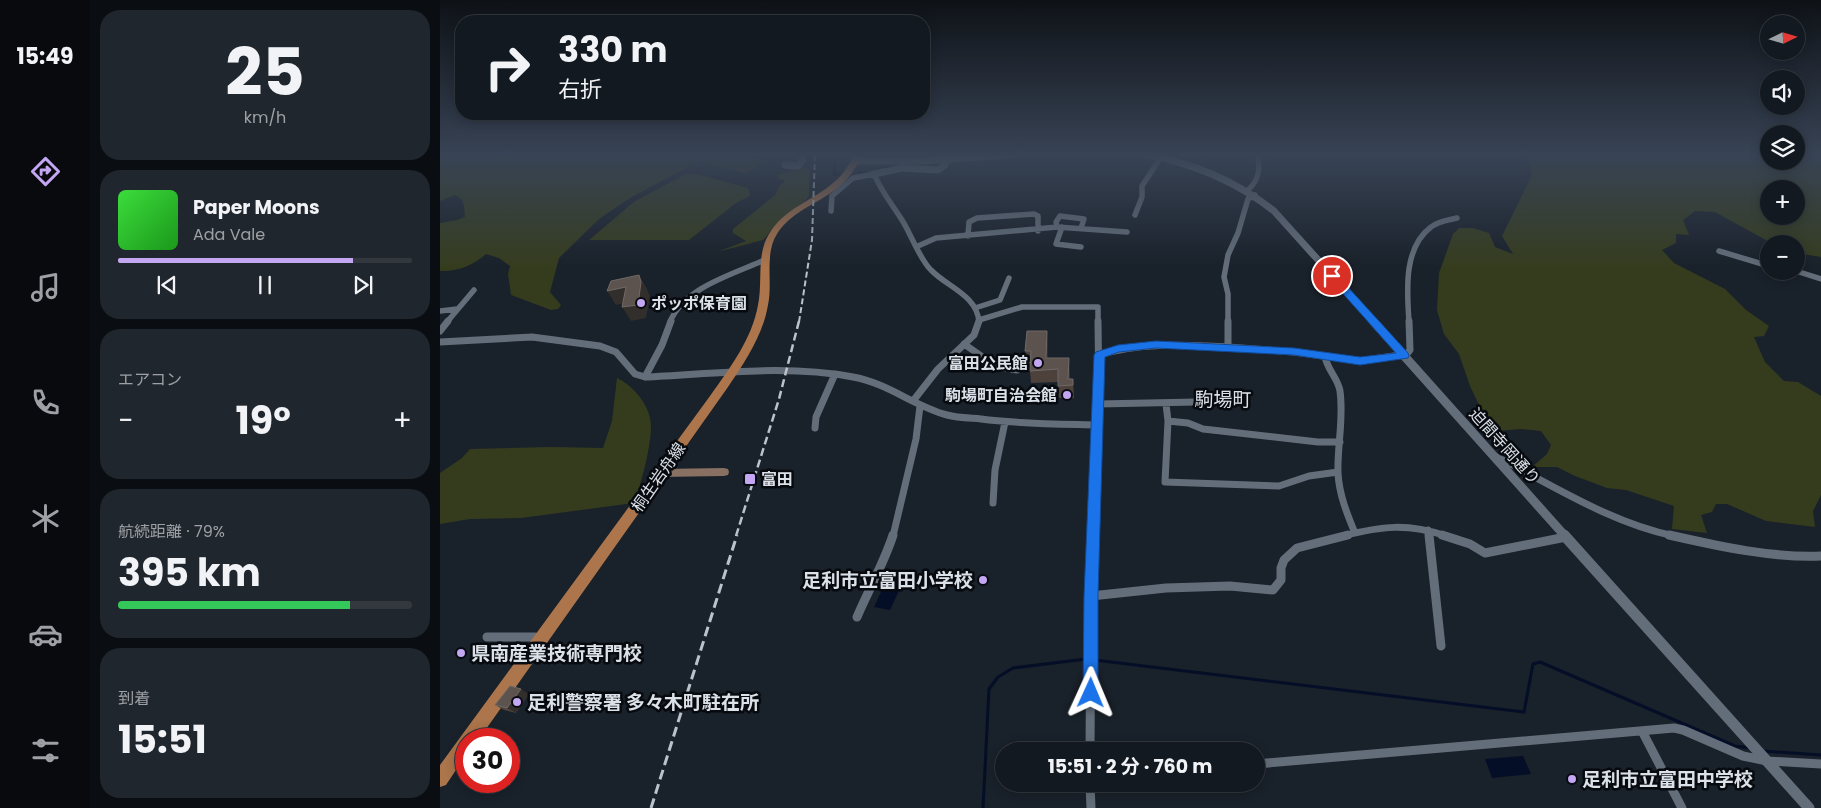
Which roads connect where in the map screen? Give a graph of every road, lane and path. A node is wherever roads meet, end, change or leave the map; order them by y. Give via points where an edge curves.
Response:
1 (826, 192) edge
2 (837, 192) edge
3 (882, 192) edge
4 (1142, 192) edge
5 (1251, 193) joint
6 (831, 211) dead end
7 (1135, 215) dead end
8 (1457, 218) dead end
9 (1060, 228) junction
10 (1081, 228) junction
11 (1038, 230) junction
12 (1127, 232) dead end
13 (968, 236) junction
14 (918, 246) junction
15 (1081, 247) dead end
16 (1719, 251) dead end
17 (766, 259) junction
18 (1760, 263) edge
19 (1805, 274) edge
20 (1010, 278) dead end
21 (1821, 279) edge
22 (474, 290) dead end
23 (976, 308) junction
24 (457, 309) junction
25 (440, 311) edge
26 (979, 320) junction
27 (440, 331) edge
28 (440, 342) edge
29 (964, 344) junction
30 (1228, 347) junction
31 (1099, 355) junction
32 (1325, 356) junction
33 (1404, 356) junction
34 (1017, 370) dead end
35 (733, 372) junction
36 (835, 374) junction
37 (646, 378) junction
38 (1244, 401) dead end
39 (913, 402) junction
40 (1099, 404) junction
41 (1166, 404) junction
42 (920, 406) junction
43 (1168, 421) junction
44 (1005, 422) junction
45 (1098, 426) junction
46 (815, 428) dead end
47 (1340, 442) junction
48 (1492, 455) junction
49 (724, 472) dead end
50 (1338, 472) junction
51 (660, 473) junction
52 (993, 504) dead end
53 (1428, 530) junction
54 (1355, 533) junction
55 (1566, 537) junction
56 (1821, 556) edge
57 (1091, 596) junction
58 (857, 617) dead end
59 (487, 637) dead end
60 (540, 639) junction
61 (1441, 646) dead end
62 (477, 728) edge
63 (1642, 731) junction
64 (1090, 742) edge
65 (455, 758) edge
66 (1767, 761) junction
67 (1265, 763) edge
68 (1821, 764) edge
69 (440, 779) edge
70 (1090, 792) edge
71 (1091, 808) edge
72 (1682, 808) edge
73 (1809, 808) edge

1 - 17 main road, 桐生岩舟線 via 774,231
2 - 6 street via 832,196
3 - 14 street
4 - 7 street
5 - 30 street via 1228,255 1224,277 1228,294
5 - 33 street, 迫間寺岡通り via 1282,220
8 - 33 street via 1430,227 1410,261 1410,350
9 - 10 street
9 - 10 street via 1056,222 1060,216 1084,219
9 - 11 street
9 - 15 street via 1056,244
10 - 12 street
11 - 13 street
11 - 13 street via 1038,216 1034,214 977,218 969,222
13 - 14 street via 936,238
14 - 23 street via 934,274 963,294
16 - 18 street
17 - 35 main road, 桐生岩舟線 via 762,312
17 - 37 street via 703,287 682,302 675,310
19 - 21 street
20 - 23 street via 1000,300
22 - 24 street
23 - 26 street
24 - 25 street
24 - 27 street
26 - 29 street via 976,332
26 - 31 street via 1022,307 1098,307
28 - 37 street via 532,337 600,346 616,352 635,374
29 - 34 street via 997,367
29 - 39 street via 938,369
30 - 31 street via 1156,344 1118,348
30 - 32 street
31 - 40 street
32 - 33 street via 1360,361
32 - 47 street via 1326,367 1340,387
33 - 48 street, 迫間寺岡通り
35 - 36 street via 787,370
35 - 37 street
35 - 51 main road, 桐生岩舟線
36 - 39 street via 885,387
36 - 46 street via 816,417
38 - 41 street
39 - 42 street
40 - 41 street
40 - 45 street
41 - 43 street
42 - 44 street via 949,416
42 - 58 street via 899,517 886,558
43 - 47 street via 1188,423 1203,429
43 - 50 street via 1165,482 1279,486 1309,476
44 - 45 street
44 - 52 street via 995,470
45 - 57 street
47 - 50 street
48 - 55 street, 迫間寺岡通り
48 - 56 street via 1601,511 1636,525 1761,553
49 - 51 main road
50 - 54 street via 1342,500
51 - 60 main road, 桐生岩舟線
53 - 54 street via 1398,526
53 - 55 street via 1470,544 1485,553
53 - 61 street
54 - 57 street via 1297,548 1284,560 1281,580 1273,590 1230,586 1166,588
55 - 66 street, 迫間寺岡通り
57 - 64 street
59 - 60 street
60 - 62 main road, 桐生岩舟線
63 - 66 street via 1683,730 1743,756
63 - 67 street
63 - 72 street
65 - 69 main road
66 - 68 street
66 - 73 street, 迫間寺岡通り
70 - 71 street

